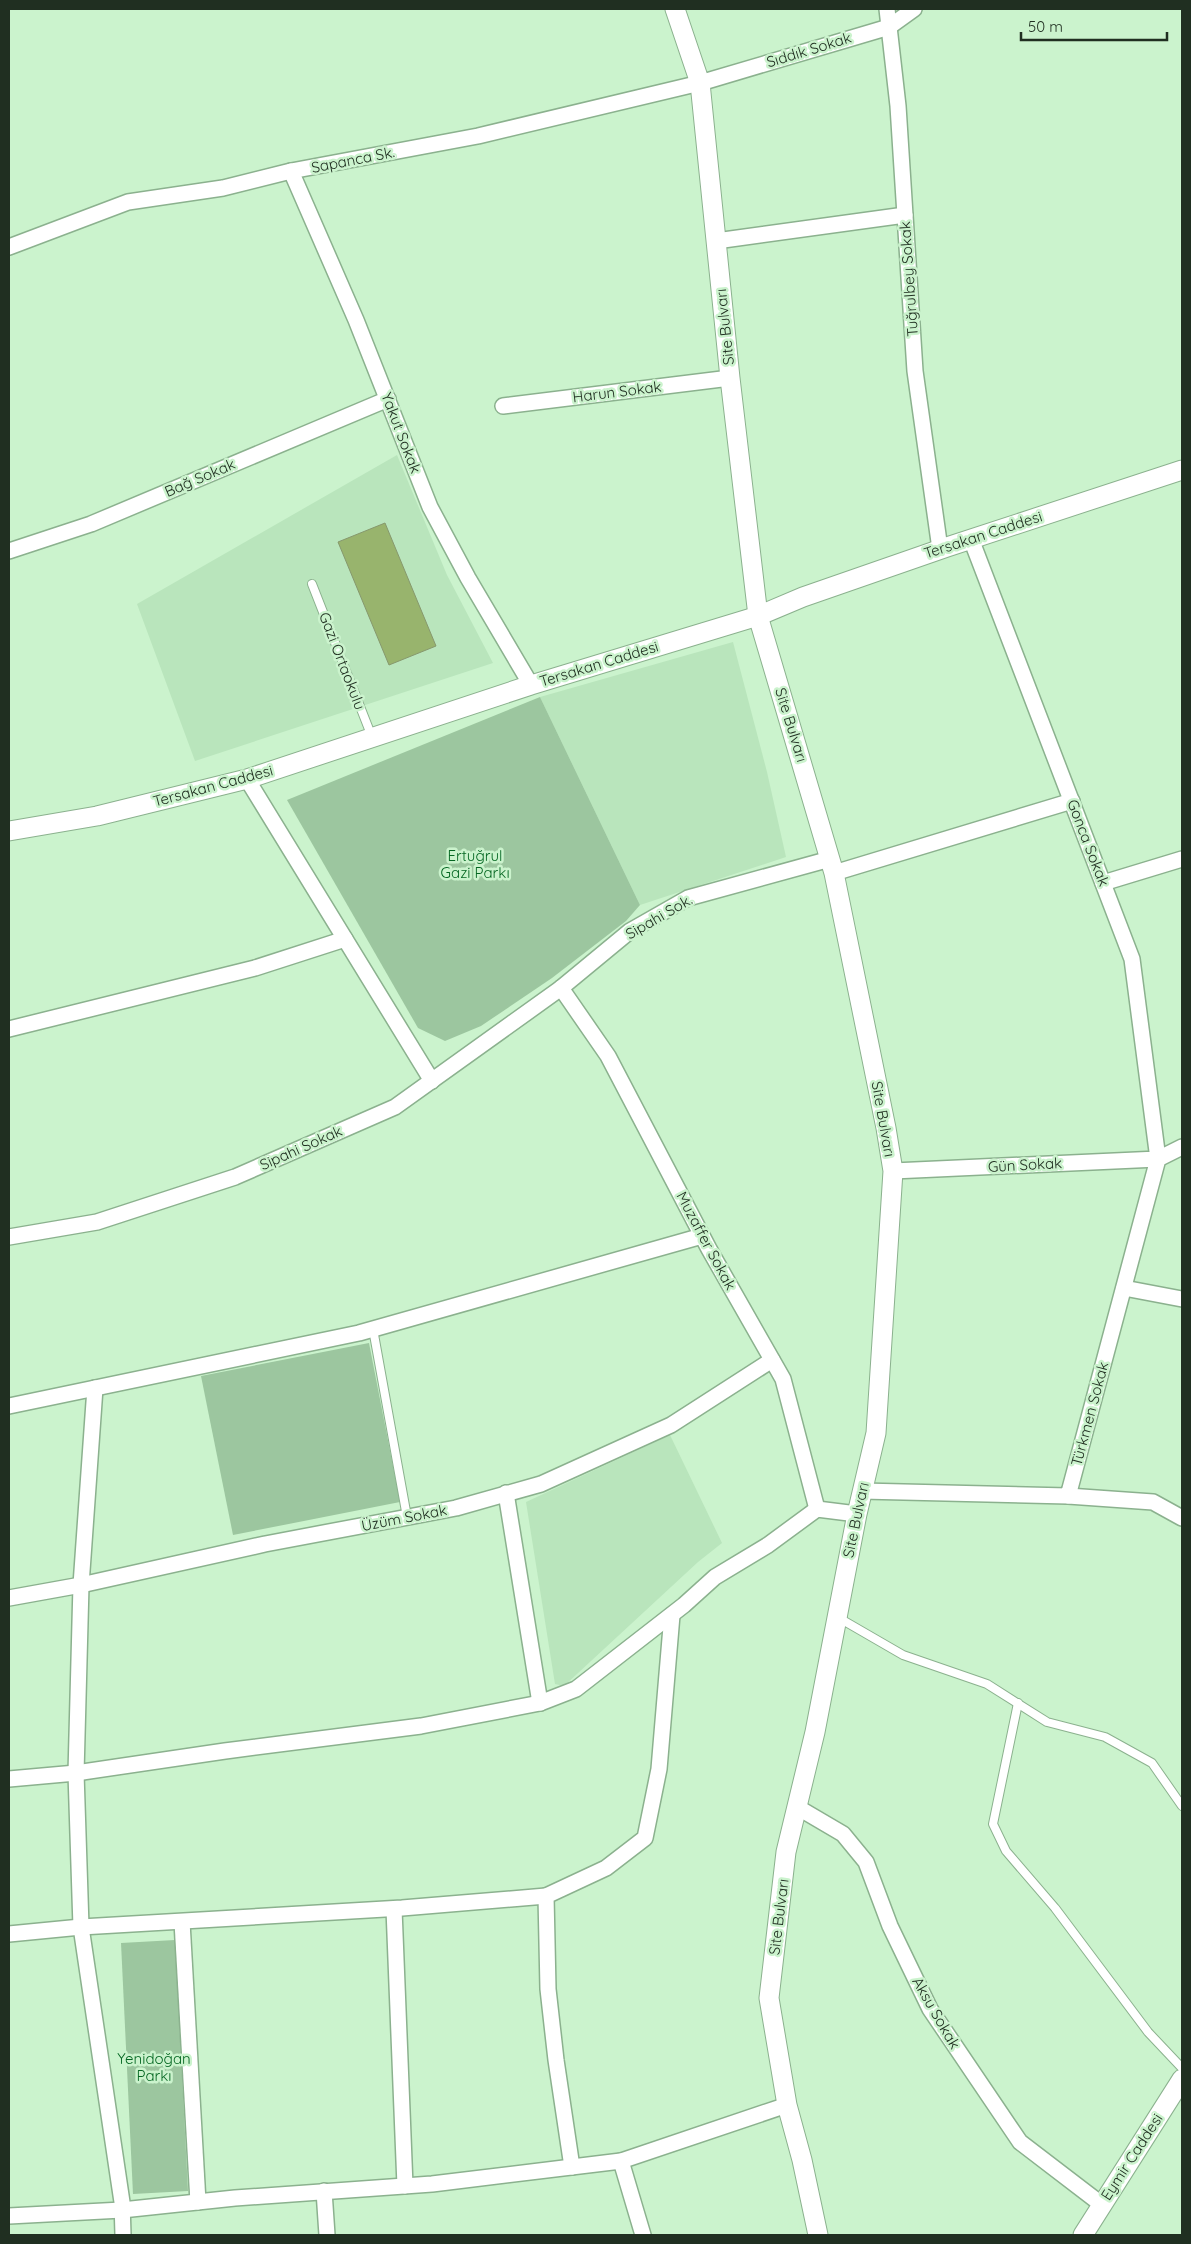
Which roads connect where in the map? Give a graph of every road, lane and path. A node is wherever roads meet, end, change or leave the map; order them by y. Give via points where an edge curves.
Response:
1 (675, 9) edge
2 (887, 9) edge
3 (914, 9) edge
4 (889, 27) junction
5 (700, 83) junction
6 (291, 171) junction
7 (905, 215) junction
8 (716, 242) junction
9 (9, 247) edge
10 (730, 378) junction
11 (388, 399) junction
12 (503, 406) dead end
13 (1182, 470) edge
14 (972, 539) junction
15 (940, 549) junction
16 (9, 551) edge
17 (312, 584) dead end
18 (758, 616) junction
19 (531, 685) junction
20 (372, 737) junction
21 (247, 779) junction
22 (1072, 801) junction
23 (9, 831) edge
24 (1182, 860) edge
25 (832, 866) junction
26 (1104, 882) junction
27 (345, 939) junction
28 (561, 988) junction
29 (9, 1029) edge
30 (432, 1081) junction
31 (1182, 1147) edge
32 (1158, 1159) junction
33 (892, 1171) junction
34 (702, 1236) junction
35 (9, 1237) edge
36 (1124, 1288) junction
37 (1182, 1299) edge
38 (373, 1329) junction
39 (772, 1360) junction
40 (95, 1388) junction
41 (9, 1406) edge
42 (862, 1491) junction
43 (506, 1494) junction
44 (1068, 1496) junction
45 (817, 1509) junction
46 (857, 1514) junction
47 (407, 1517) junction
48 (1182, 1518) edge
49 (82, 1585) junction
50 (9, 1598) edge
51 (672, 1614) junction
52 (837, 1617) junction
53 (540, 1704) junction
54 (1018, 1704) junction
55 (76, 1773) junction
56 (9, 1779) edge
57 (1182, 1806) edge
58 (797, 1807) junction
59 (546, 1896) junction
60 (394, 1909) junction
61 (182, 1922) junction
62 (81, 1927) junction
63 (9, 1934) edge
64 (1182, 2068) edge
65 (1182, 2079) edge
66 (787, 2105) junction
67 (622, 2161) junction
68 (572, 2167) junction
69 (405, 2186) junction
70 (324, 2192) junction
71 (198, 2202) junction
72 (1101, 2204) junction
73 (122, 2210) junction
74 (9, 2216) edge
75 (123, 2235) edge
76 (327, 2235) edge
77 (643, 2235) edge
78 (818, 2235) edge
79 (1083, 2235) edge

1 - 5 street, Site Bulvarı
2 - 4 street, Tuğrulbey Sokak
3 - 4 street, Sıddık Sokak
4 - 5 street, Sıddık Sokak
4 - 7 street, Tuğrulbey Sokak
5 - 6 street, Sapanca Sk. via 478,136
5 - 8 street, Site Bulvarı
6 - 9 street, Sapanca Sk. via 223,188 128,202
6 - 11 street, Yakut Sokak
7 - 8 street
7 - 15 street, Tuğrulbey Sokak via 915,371
8 - 10 street, Site Bulvarı
10 - 12 street, Harun Sokak
10 - 18 street, Site Bulvarı
11 - 16 street, Bağ Sokak via 90,524
11 - 19 street, Yakut Sokak via 430,507
13 - 14 street, Tersakan Caddesi
14 - 15 street, Tersakan Caddesi
14 - 22 street, Gonca Sokak
15 - 18 street, Tersakan Caddesi
17 - 20 lane, Gazi Ortaokulu
18 - 19 street, Tersakan Caddesi
18 - 25 street, Site Bulvarı
19 - 20 street, Tersakan Caddesi
20 - 21 street, Tersakan Caddesi
21 - 23 street, Tersakan Caddesi via 97,816
21 - 27 street
22 - 25 street, Sipahi Sok.
22 - 26 street, Gonca Sokak
24 - 26 street
25 - 28 street, Sipahi Sok. via 688,898 630,931
25 - 33 street, Site Bulvarı
26 - 32 street, Gonca Sokak via 1132,958
27 - 29 street via 255,968
27 - 30 street
28 - 30 street, Sipahi Sokak
28 - 34 street, Muzaffer Sokak via 608,1056
30 - 35 street, Sipahi Sokak via 395,1107 235,1177 97,1222
31 - 32 street
32 - 33 street, Gün Sokak
32 - 36 street, Türkmen Sokak
33 - 42 street, Site Bulvarı via 876,1433
34 - 38 street
34 - 39 street, Muzaffer Sokak
36 - 37 street
36 - 44 street, Türkmen Sokak
38 - 40 street
38 - 47 lane
39 - 43 street, Üzüm Sokak via 671,1425 541,1484
39 - 45 street, Muzaffer Sokak via 783,1379
40 - 41 street
40 - 49 street
42 - 44 street
42 - 46 street, Site Bulvarı
43 - 47 street, Üzüm Sokak
43 - 53 street
44 - 48 street via 1153,1502
45 - 46 street
45 - 51 street via 768,1545 715,1577
46 - 52 street, Site Bulvarı
47 - 49 street, Üzüm Sokak via 265,1544
49 - 50 street, Üzüm Sokak
49 - 55 street
51 - 53 street via 576,1689
51 - 59 street via 659,1769 644,1838 606,1868
52 - 54 lane via 903,1655 987,1684
52 - 58 street, Site Bulvarı
53 - 55 street via 421,1726
54 - 57 lane via 1047,1722 1105,1737 1152,1763
54 - 64 lane via 993,1824 1006,1851 1054,1908 1148,2032
55 - 56 street
55 - 62 street
58 - 66 street, Site Bulvarı via 786,1852 769,1998
58 - 72 street, Aksu Sokak via 843,1834 866,1862 890,1926 930,2009 1020,2142
59 - 60 street
59 - 68 street via 548,1989
60 - 61 street
60 - 69 street
61 - 62 street
61 - 71 street
62 - 63 street
62 - 73 street
65 - 72 street, Eymir Caddesi
66 - 67 street
66 - 78 street, Site Bulvarı
67 - 68 street
67 - 77 street
68 - 69 street
69 - 70 street
70 - 71 street
70 - 76 street
71 - 73 street
72 - 79 street, Eymir Caddesi
73 - 74 street
73 - 75 street

